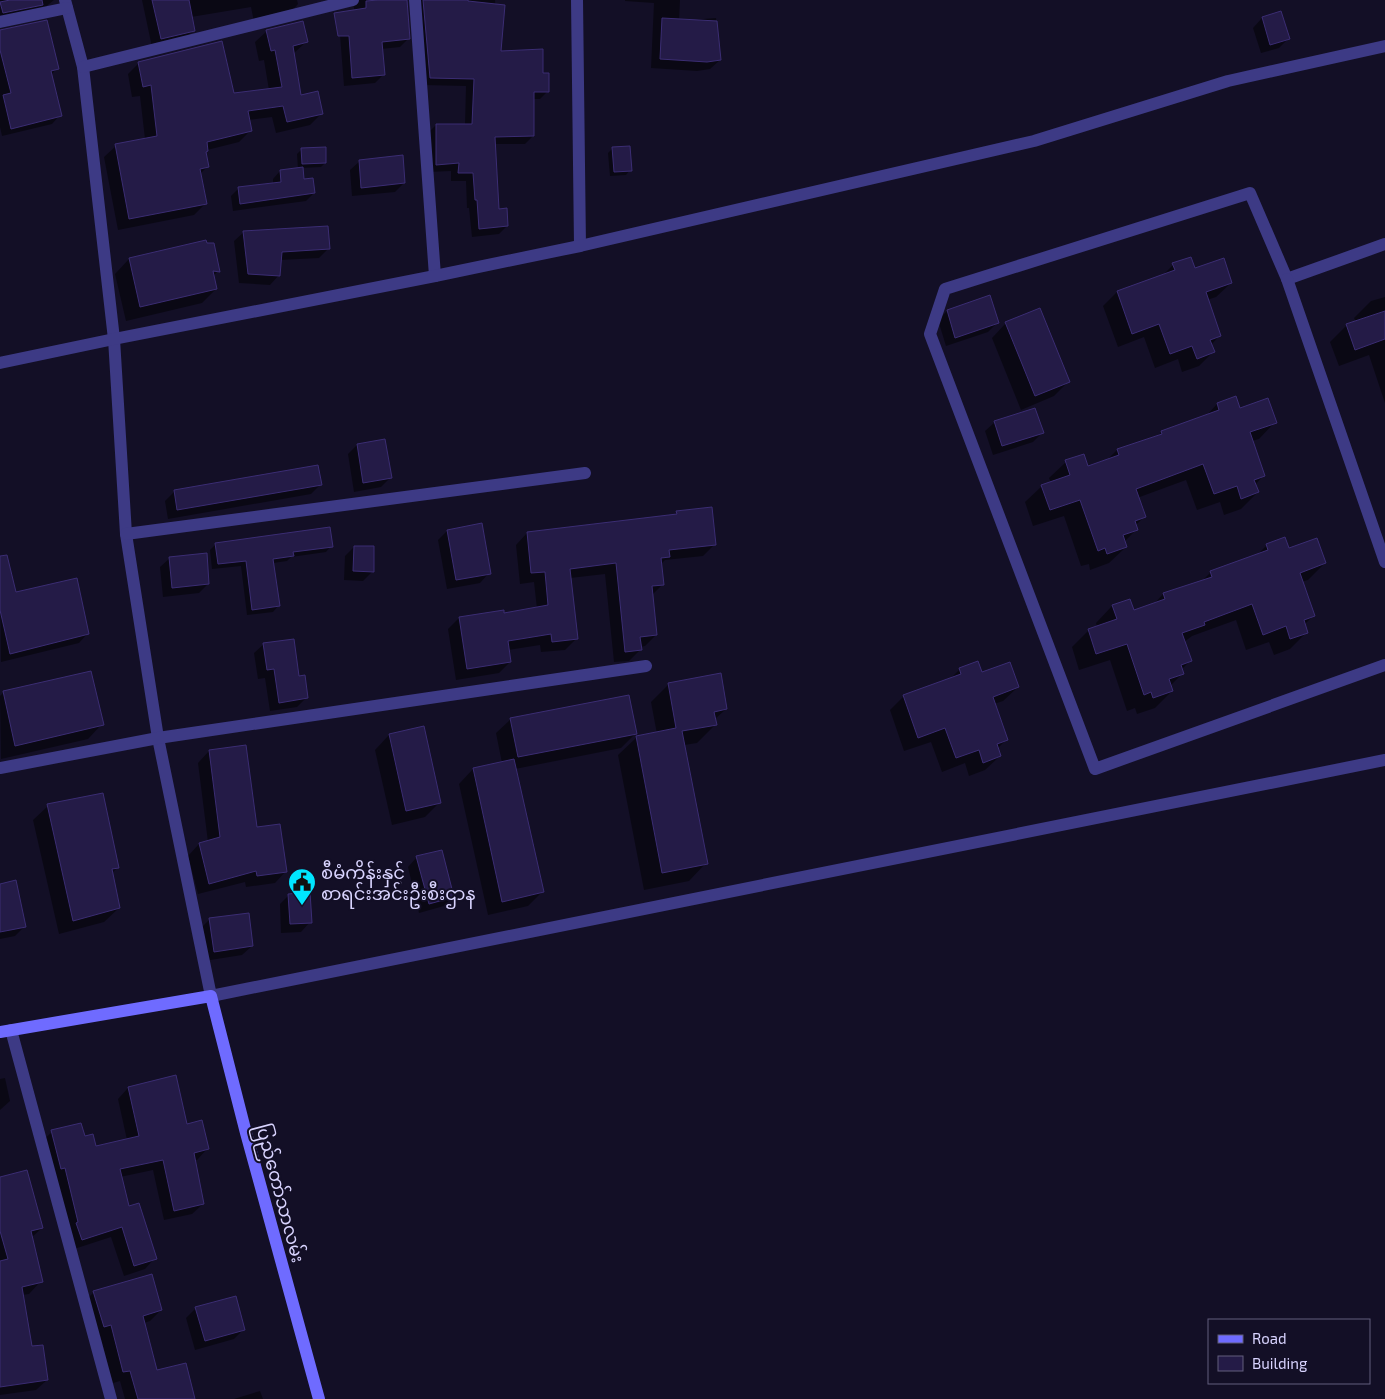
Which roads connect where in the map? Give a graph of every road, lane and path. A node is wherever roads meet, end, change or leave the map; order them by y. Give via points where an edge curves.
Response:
1 (353, 0) edge
2 (415, 0) edge
3 (577, 0) edge
4 (66, 4) edge
5 (0, 22) edge
6 (1385, 46) edge
7 (83, 67) junction
8 (1385, 244) edge
9 (580, 246) junction
10 (435, 276) junction
11 (1287, 279) junction
12 (114, 339) junction
13 (0, 363) edge
14 (585, 473) dead end
15 (126, 534) junction
16 (1385, 562) edge
17 (646, 666) dead end
18 (1385, 666) edge
19 (158, 738) junction
20 (1385, 760) edge
21 (0, 768) edge
22 (211, 996) junction
23 (6, 1031) edge
24 (111, 1399) edge
25 (319, 1399) edge

1 - 7 street
2 - 10 street
3 - 9 street
4 - 5 street
4 - 7 street
6 - 9 street via 1228,80 1034,141
7 - 12 street
8 - 11 street
9 - 10 street
10 - 12 street
11 - 16 street
11 - 18 street via 1250,193 945,289 930,334 1095,769
12 - 13 street
12 - 15 street
14 - 15 street
15 - 19 street
17 - 19 street
19 - 21 street
19 - 22 street
20 - 22 street
22 - 23 street
22 - 25 street, ပြည်တော်သာလမ်း
23 - 24 street

